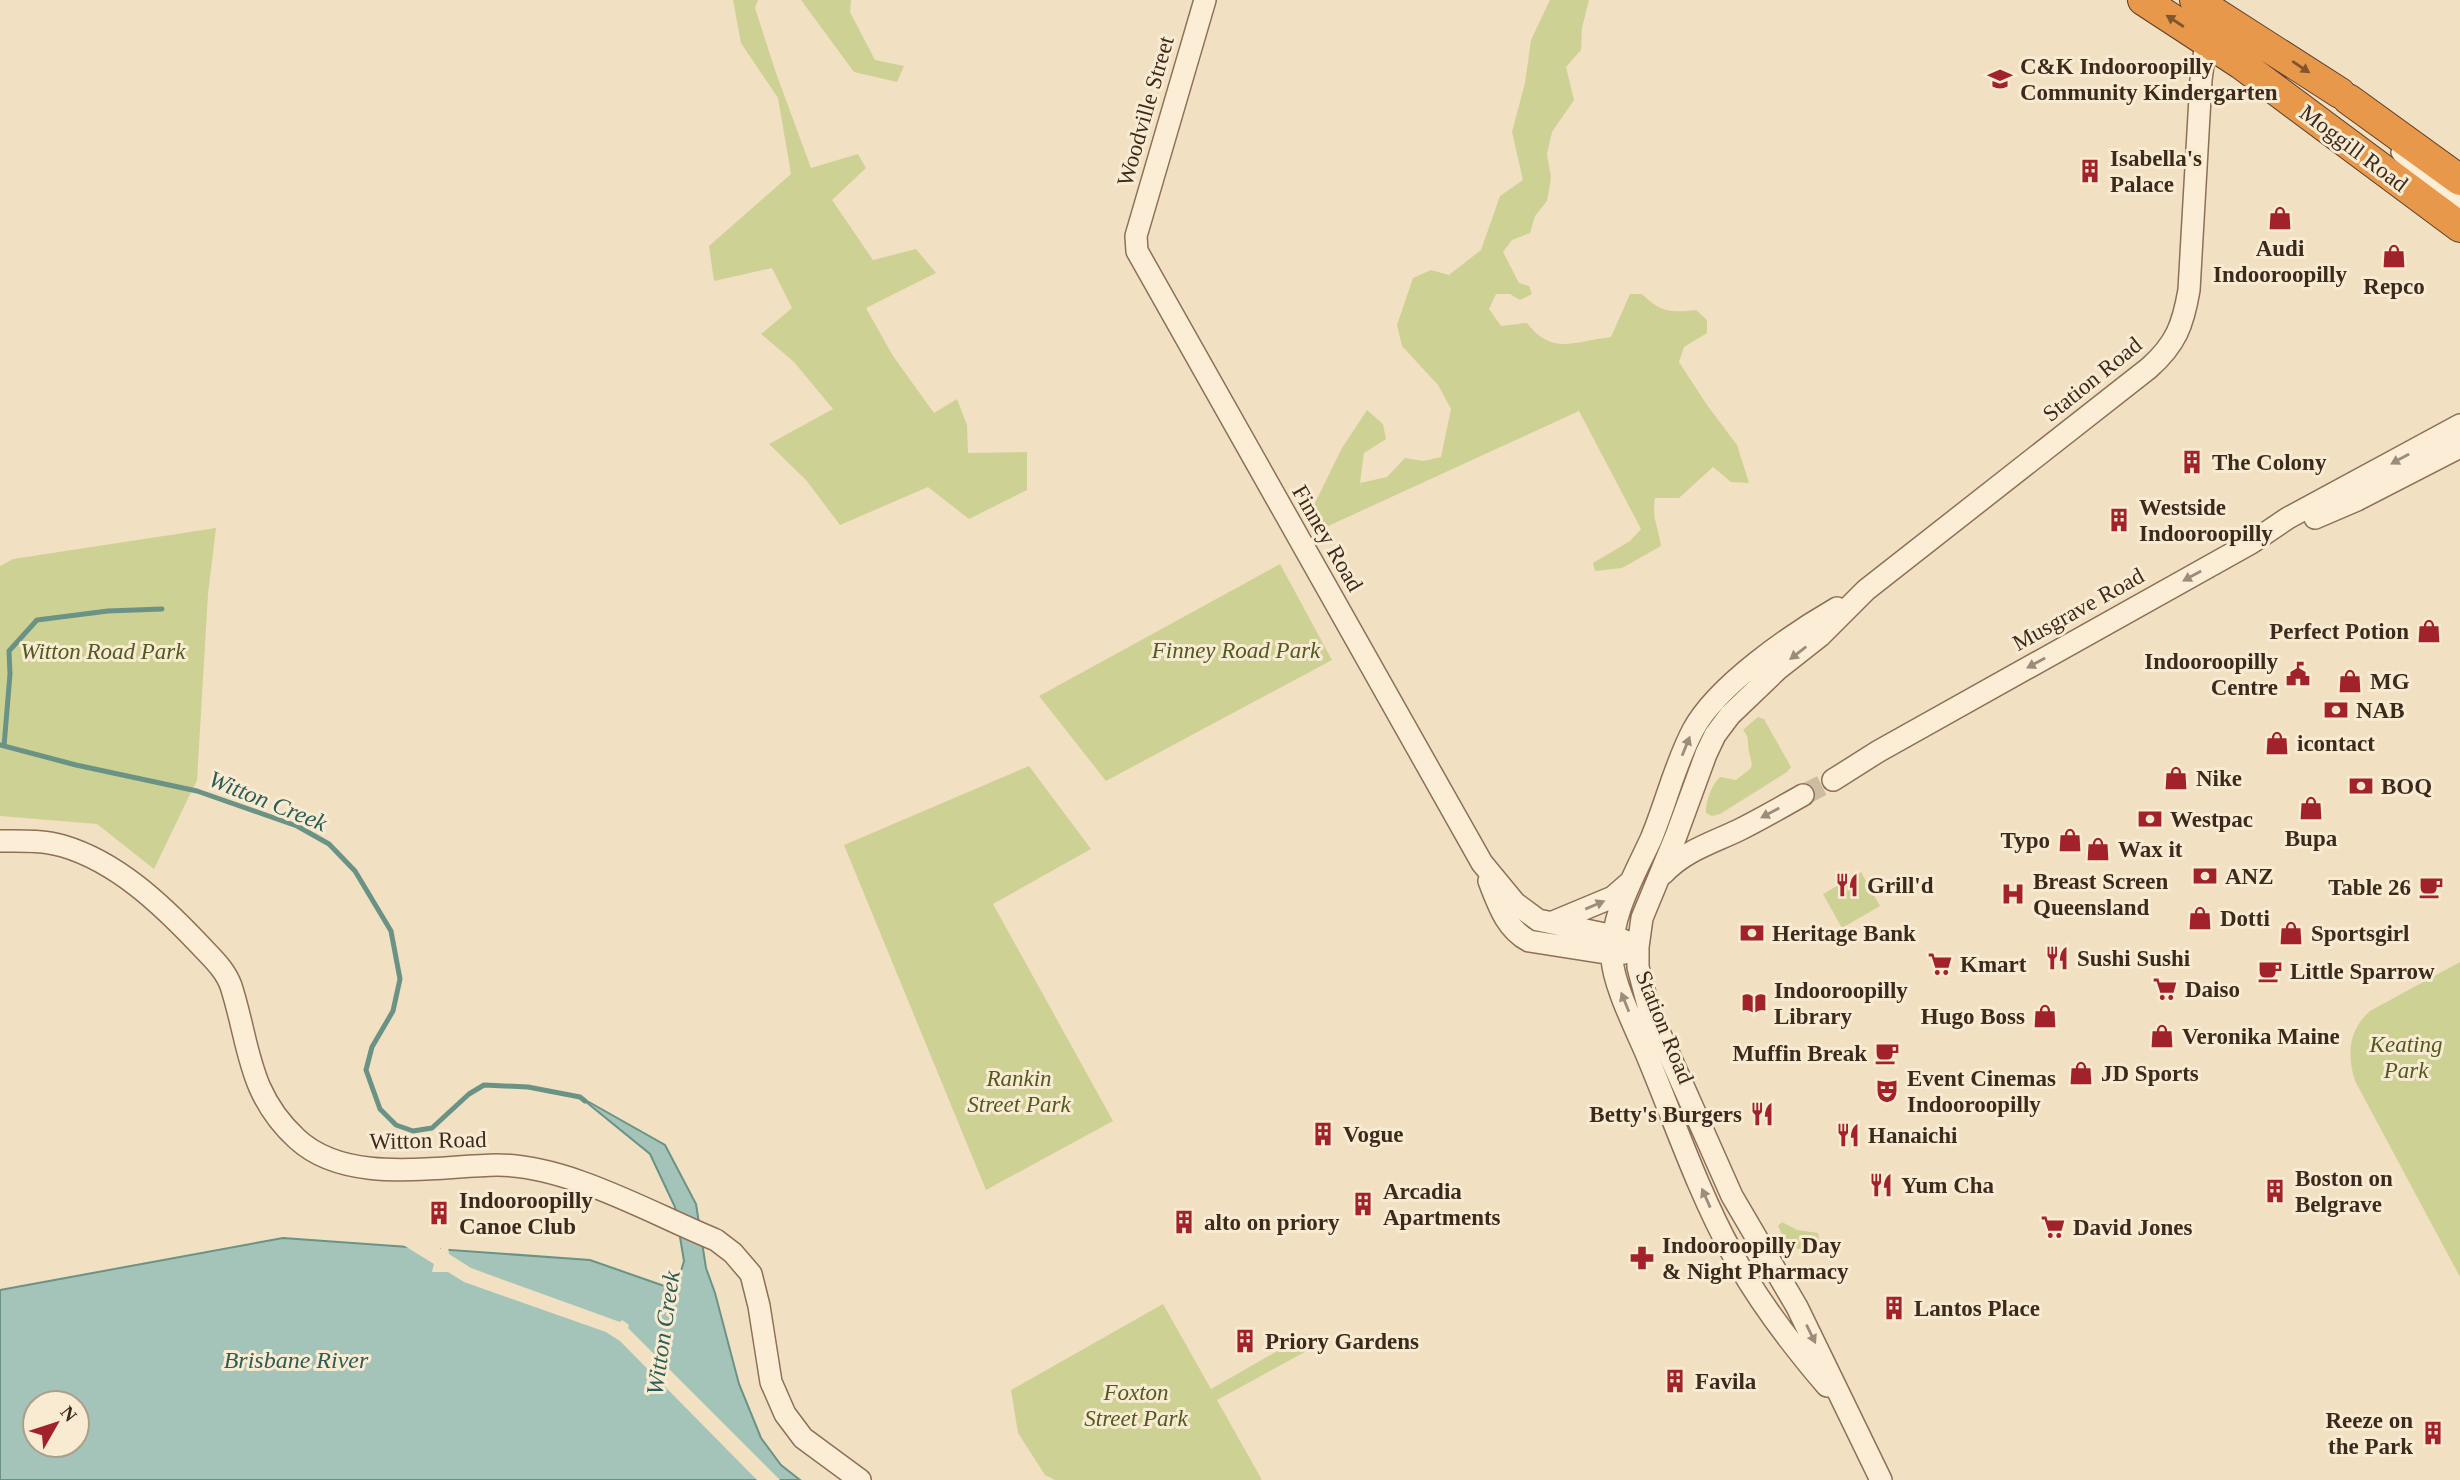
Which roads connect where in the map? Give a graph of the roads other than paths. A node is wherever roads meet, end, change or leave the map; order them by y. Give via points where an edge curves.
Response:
1 (1205, 0) edge
2 (2143, 0) edge
3 (2195, 0) edge
4 (2215, 29) junction
5 (2344, 96) junction
6 (2460, 180) edge
7 (2460, 204) edge
8 (2460, 228) edge
9 (1136, 236) joint
10 (2460, 425) edge
11 (2460, 447) edge
12 (2251, 543) junction
13 (1866, 590) junction
14 (1833, 779) tunnel mouth
15 (1803, 795) tunnel mouth
16 (1662, 810) junction
17 (1676, 836) junction
18 (0, 841) edge
19 (1707, 843) junction
20 (1482, 863) junction
21 (1633, 878) junction
22 (1656, 883) junction
23 (1550, 923) junction
24 (1613, 945) junction
25 (1637, 948) junction
26 (1765, 1254) junction
27 (1740, 1267) junction
28 (1797, 1307) junction
29 (1774, 1320) junction
30 (1844, 1406) junction
31 (860, 1480) edge
32 (1881, 1480) edge

1 - 9 street, Woodville Street
4 -> 2 highway, Moggill Road
3 - 4 highway, Moggill Road
4 -> 5 highway, Moggill Road
4 - 8 highway, Moggill Road via 2260,78
4 - 13 street, Station Road via 2201,80 2189,290 2175,340 2149,368
5 - 6 highway, Moggill Road
5 - 7 street
9 - 20 street, Finney Road via 1137,251
10 -> 12 street, Musgrave Road via 2288,518
11 - 12 street via 2357,500
12 -> 14 street, Musgrave Road
16 -> 13 street, Station Road via 1689,738 1711,703 1799,631
13 -> 17 street, Station Road via 1725,721 1706,754
15 -> 19 street
16 - 17 street via 1666,825
16 - 21 street, Station Road
17 - 19 street via 1691,843
17 - 22 street, Station Road
18 - 31 street, Witton Road via 40,841 88,855 137,885 180,924 224,972 249,1063 275,1116 298,1140 328,1159 380,1169 500,1165 538,1170 583,1182 716,1240 751,1275 771,1382 785,1414 803,1438
19 - 22 street via 1672,865
20 - 23 street, Finney Road via 1524,911
20 - 24 street, Finney Road via 1503,915 1521,936 1543,945
23 -> 21 street via 1613,897
21 - 24 street, Station Road
22 - 25 street, Station Road via 1644,909
23 - 24 street
24 - 25 street
27 -> 24 street, Station Road via 1700,1184 1622,995
25 - 26 street, Station Road via 1649,1009 1727,1185
26 - 27 street
26 - 28 street, Station Road
27 - 29 street, Station Road
28 - 29 street
28 -> 30 street, Station Road
29 - 30 street, Station Road
30 - 32 street, Station Road

